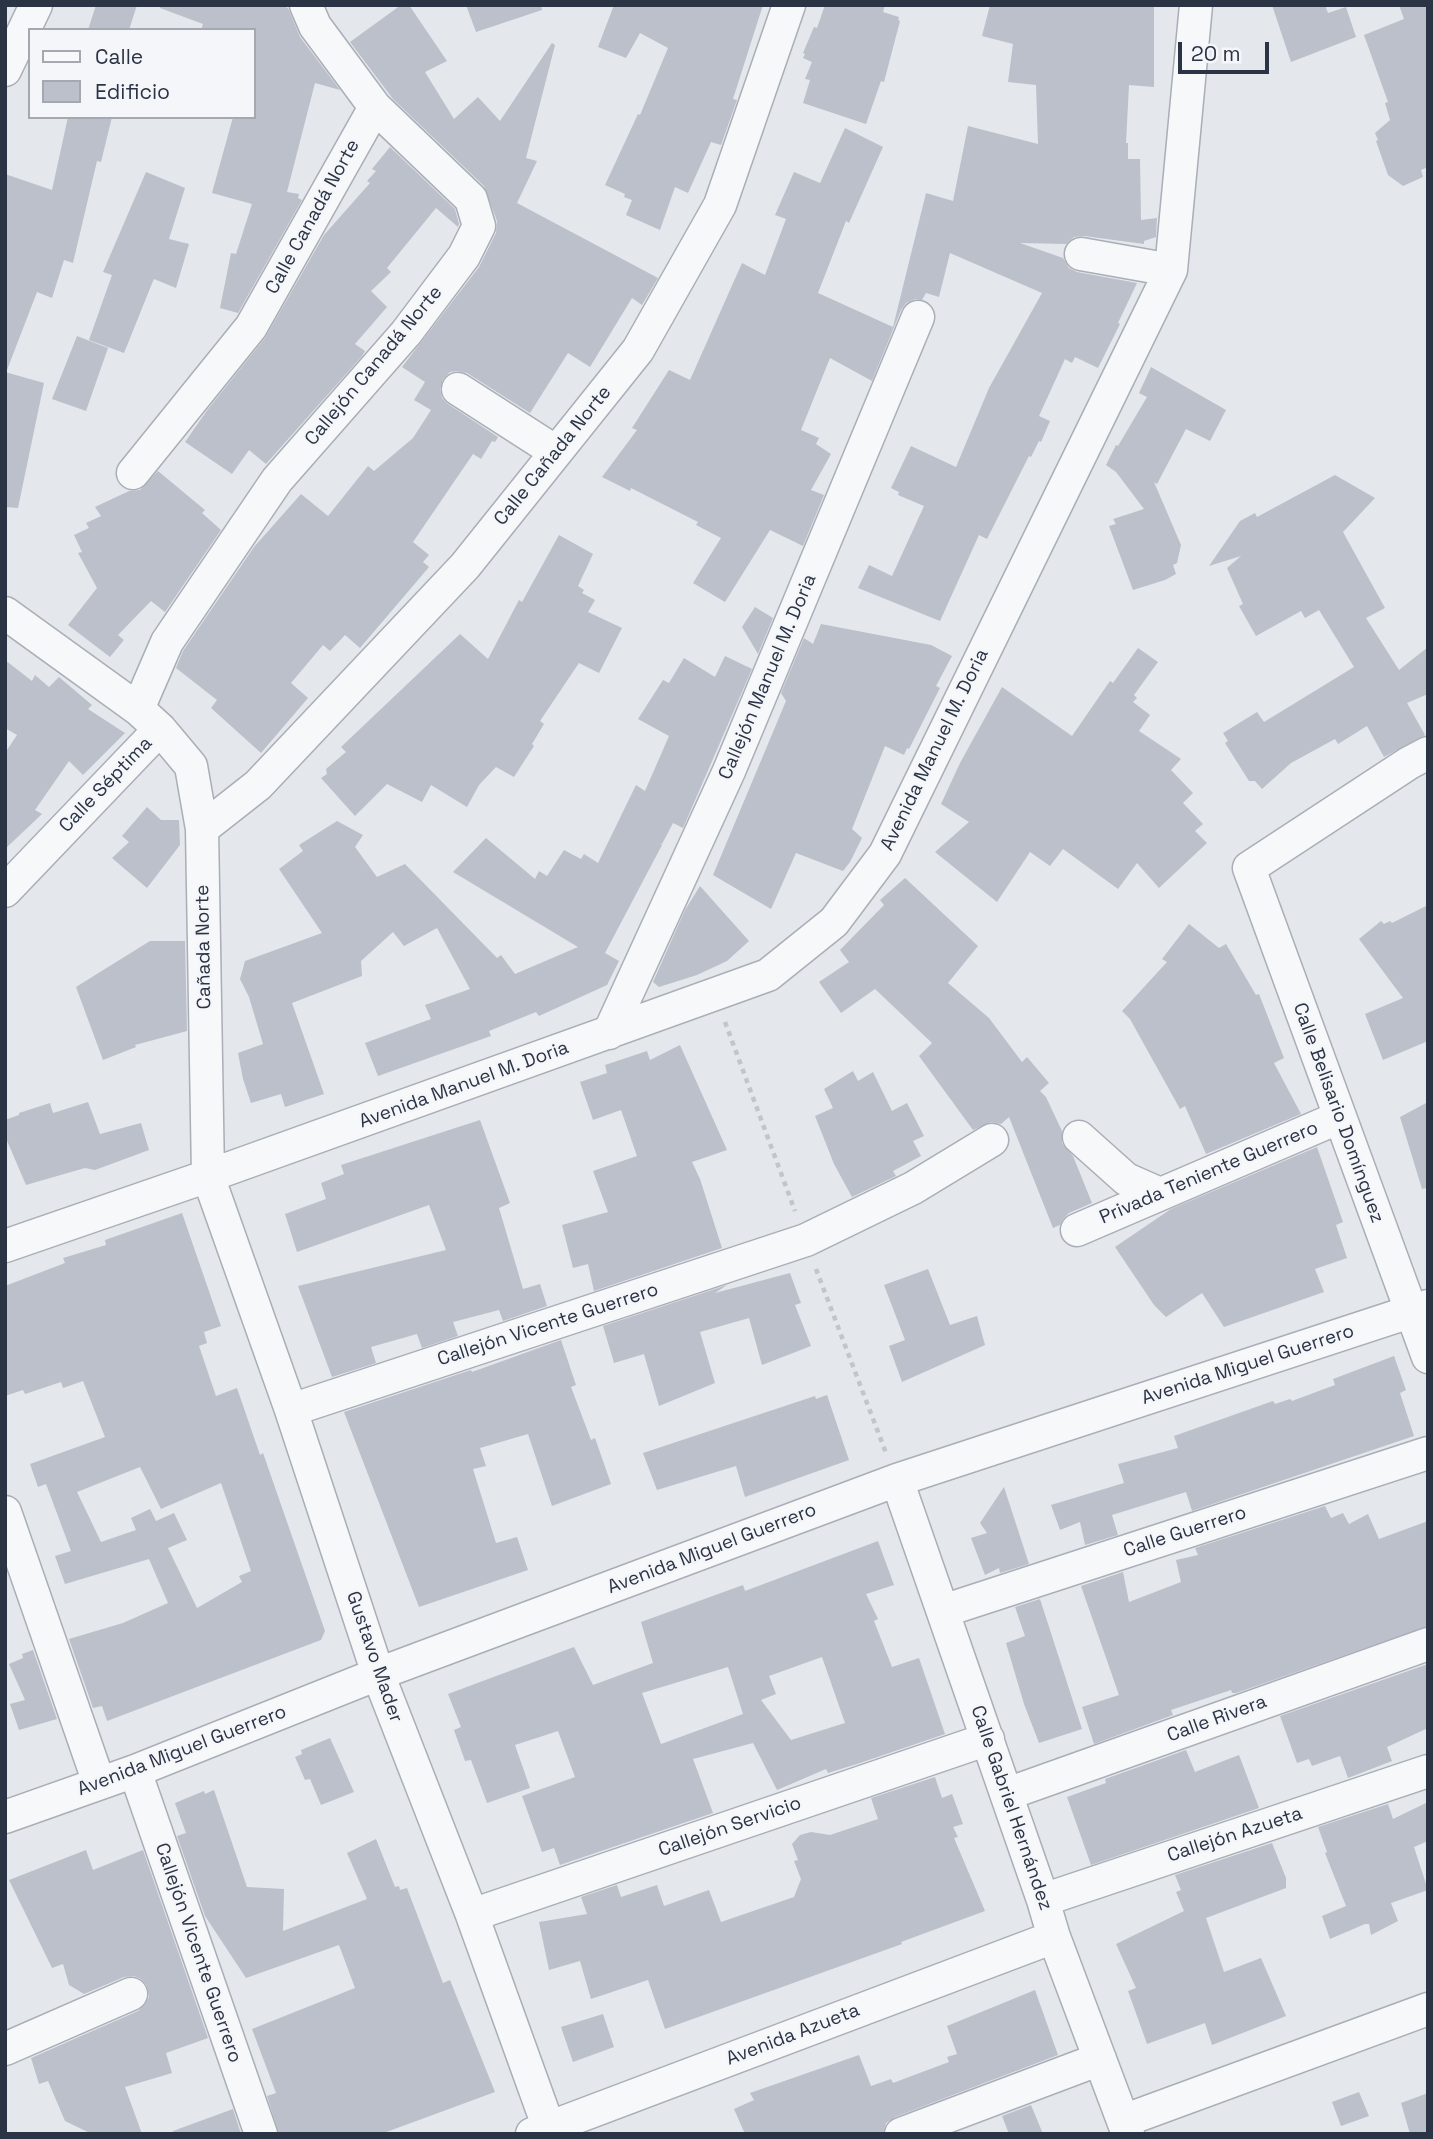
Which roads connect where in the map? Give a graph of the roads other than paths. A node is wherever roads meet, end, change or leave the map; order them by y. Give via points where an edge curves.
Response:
1 (36, 5) edge
2 (306, 5) edge
3 (789, 5) edge
4 (1196, 5) edge
5 (5, 70) edge
6 (376, 107) junction
7 (1081, 254) dead end
8 (1171, 270) junction
9 (918, 317) dead end
10 (458, 389) dead end
11 (556, 452) junction
12 (133, 473) dead end
13 (5, 613) edge
14 (149, 719) junction
15 (1428, 753) edge
16 (202, 829) junction
17 (5, 891) edge
18 (609, 1033) junction
19 (1340, 1117) junction
20 (1079, 1137) dead end
21 (992, 1140) dead end
22 (208, 1177) junction
23 (1160, 1194) junction
24 (1077, 1230) dead end
25 (5, 1246) edge
26 (1419, 1309) edge
27 (1428, 1357) edge
28 (291, 1410) junction
29 (1428, 1453) edge
30 (897, 1480) junction
31 (5, 1512) edge
32 (943, 1611) junction
33 (1428, 1644) edge
34 (379, 1674) junction
35 (988, 1739) junction
36 (1428, 1771) edge
37 (135, 1772) junction
38 (99, 1783) junction
39 (1007, 1794) junction
40 (5, 1817) edge
41 (1043, 1900) junction
42 (472, 1915) junction
43 (1054, 1937) junction
44 (131, 1994) dead end
45 (1428, 2009) edge
46 (5, 2049) edge
47 (1100, 2059) junction
48 (1125, 2127) edge
49 (544, 2132) edge
50 (261, 2134) edge
51 (901, 2134) edge

1 - 5 street
2 - 6 street, Callejón Canadá Norte via 315,26
3 - 11 street, Calle Cañada Norte via 720,205 638,350
4 - 8 street, Avenida Manuel M. Doria
6 - 12 street, Calle Canadá Norte via 251,327
6 - 14 street, Callejón Canadá Norte via 471,199 479,226 464,256 406,333 277,480 167,642
7 - 8 street
8 - 18 street, Avenida Manuel M. Doria via 885,854 834,922 768,975
9 - 18 street, Callejón Manuel M. Doria via 729,771
10 - 11 street
11 - 16 street, Calle Cañada Norte via 465,566 258,785
13 - 14 street, Calle Séptima
14 - 16 street, Cañada Norte via 191,766
14 - 17 street, Calle Séptima
15 - 19 street, Calle Belisario Domínguez via 1249,867
16 - 22 street, Cañada Norte
18 - 22 street, Avenida Manuel M. Doria
19 - 23 street, Privada Teniente Guerrero
19 - 26 street, Calle Belisario Domínguez
20 - 23 street via 1126,1179
21 - 28 street, Callejón Vicente Guerrero via 914,1188 806,1240
22 - 25 street, Avenida Manuel M. Doria
22 - 28 street, Gustavo Mader
23 - 24 street, Privada Teniente Guerrero
26 - 27 street, Calle Belisario Domínguez
26 - 30 street, Avenida Miguel Guerrero
28 - 34 street, Gustavo Mader
29 - 32 street, Calle Guerrero
30 - 32 street, Calle Gabriel Hernández
30 - 34 street, Avenida Miguel Guerrero
31 - 38 street
32 - 35 street, Calle Gabriel Hernández
33 - 39 street, Calle Rivera
34 - 37 street, Avenida Miguel Guerrero
34 - 42 street, Gustavo Mader
35 - 39 street, Calle Gabriel Hernández
35 - 42 street, Callejón Servicio
36 - 41 street, Callejón Azueta
37 - 38 street, Avenida Miguel Guerrero
37 - 50 street, Callejón Vicente Guerrero
38 - 40 street, Avenida Miguel Guerrero
39 - 41 street, Calle Gabriel Hernández
41 - 43 street, Calle Gabriel Hernández
42 - 49 street, Gustavo Mader
43 - 47 street, Calle Gabriel Hernández
43 - 49 street, Avenida Azueta
44 - 46 street
45 - 48 street
47 - 48 street, Calle Gabriel Hernández
47 - 51 street

